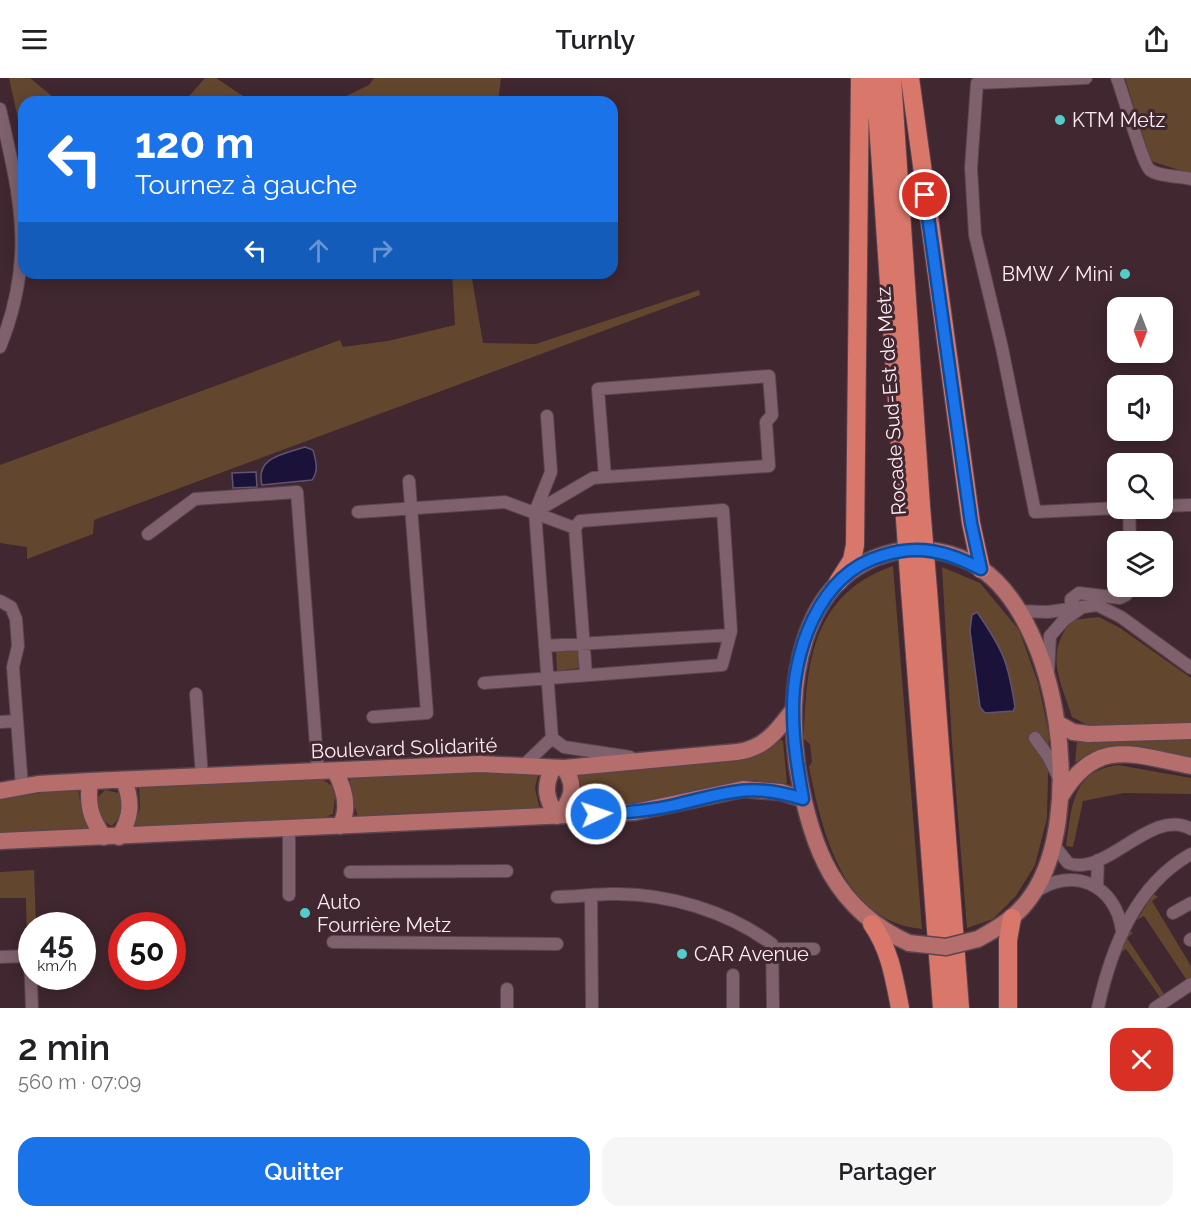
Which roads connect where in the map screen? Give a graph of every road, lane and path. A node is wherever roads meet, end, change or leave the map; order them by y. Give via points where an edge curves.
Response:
1 (860, 78) edge
2 (875, 78) edge
3 (892, 78) edge
4 (910, 78) edge
5 (1086, 78) edge
6 (1117, 78) edge
7 (0, 109) edge
8 (1191, 179) edge
9 (18, 186) edge
10 (18, 279) edge
11 (0, 347) edge
12 (547, 416) dead end
13 (604, 477) junction
14 (409, 481) dead end
15 (1191, 505) edge
16 (913, 506) junction
17 (1173, 506) edge
18 (411, 508) junction
19 (1107, 509) edge
20 (358, 512) dead end
21 (535, 512) junction
22 (575, 528) junction
23 (148, 534) dead end
24 (981, 569) junction
25 (838, 582) junction
26 (919, 590) junction
27 (1107, 596) edge
28 (0, 601) edge
29 (1084, 606) junction
30 (1071, 608) junction
31 (1018, 611) junction
32 (730, 635) junction
33 (584, 644) junction
34 (545, 646) junction
35 (1191, 668) edge
36 (586, 675) junction
37 (547, 678) junction
38 (484, 683) dead end
39 (1048, 684) junction
40 (196, 694) dead end
41 (793, 710) junction
42 (373, 717) dead end
43 (17, 721) junction
44 (0, 722) edge
45 (1057, 723) junction
46 (1191, 730) edge
47 (552, 738) junction
48 (1035, 738) dead end
49 (646, 760) junction
50 (524, 765) junction
51 (1191, 766) edge
52 (558, 768) junction
53 (327, 772) junction
54 (202, 777) junction
55 (124, 780) junction
56 (90, 781) junction
57 (22, 787) junction
58 (1060, 790) junction
59 (0, 791) edge
60 (803, 799) junction
61 (557, 816) junction
62 (340, 826) junction
63 (289, 829) junction
64 (1191, 829) edge
65 (112, 837) junction
66 (0, 841) edge
67 (1053, 843) junction
68 (1191, 854) edge
69 (1098, 860) junction
70 (507, 871) dead end
71 (350, 873) dead end
72 (1097, 887) junction
73 (1033, 894) junction
74 (289, 895) dead end
75 (591, 895) junction
76 (557, 897) dead end
77 (1191, 903) edge
78 (1173, 912) dead end
79 (1012, 918) junction
80 (872, 924) junction
81 (1122, 931) junction
82 (333, 942) dead end
83 (557, 944) dead end
84 (772, 949) junction
85 (814, 949) dead end
86 (0, 957) edge
87 (733, 975) dead end
88 (1191, 984) edge
89 (507, 989) dead end
90 (32, 1008) edge
91 (507, 1008) edge
92 (592, 1008) edge
93 (733, 1008) edge
94 (773, 1008) edge
95 (900, 1008) edge
96 (942, 1008) edge
97 (960, 1008) edge
98 (1008, 1008) edge
99 (1098, 1008) edge
100 (1155, 1008) edge

1 - 25 highway via 855,545 852,560
2 - 16 highway, Rocade Sud-Est de Metz
3 - 16 highway, Rocade Sud-Est de Metz
4 - 24 highway via 971,523
5 - 19 street via 977,83 971,168 975,235 1035,512
6 - 8 street via 1147,167 1152,172
7 - 9 street
10 - 11 street
12 - 21 street via 551,472
13 - 13 street via 597,390 769,376 769,466
13 - 21 street via 593,478
14 - 18 street
15 - 17 street
16 - 26 highway, Rocade Sud-Est de Metz, bridge
18 - 20 street
18 - 21 street via 505,502
18 - 42 street via 427,713
21 - 22 street
21 - 34 street
22 - 32 street via 580,521 723,510
22 - 33 street
23 - 53 street via 195,500 297,492
24 - 25 main road via 943,552 905,550 870,559
24 - 31 main road
25 - 41 main road via 825,597 807,632
26 - 96 highway, Rocade Sud-Est de Metz
26 - 97 highway, Rocade Sud-Est de Metz
27 - 30 street via 1080,593 1071,599
28 - 43 street via 11,607 16,619 18,646 13,667
29 - 30 street
29 - 35 street via 1110,609
29 - 39 street via 1050,636
30 - 31 street
31 - 39 main road
32 - 33 street
32 - 36 street via 722,665
33 - 34 street
33 - 36 street
34 - 37 street
36 - 37 street
37 - 38 street
37 - 47 street
39 - 45 main road
40 - 54 street
41 - 49 main road, Boulevard Solidarité via 771,737 751,750
41 - 60 main road
43 - 44 street
43 - 57 street
45 - 46 main road via 1089,735
45 - 58 main road
47 - 49 street via 564,747 582,752
47 - 50 street
48 - 58 street via 1048,756
49 - 52 main road, Boulevard Solidarité
50 - 52 main road, Boulevard Solidarité
50 - 53 main road, Boulevard Solidarité
51 - 58 main road via 1108,754 1093,760
52 - 61 main road via 547,780 546,797
52 - 61 main road via 571,777 572,794
53 - 54 main road, Boulevard Solidarité
53 - 62 main road via 342,784 346,802
54 - 55 main road, Boulevard Solidarité
55 - 56 main road, Boulevard Solidarité
55 - 65 main road via 130,814
56 - 57 main road, Boulevard Solidarité
56 - 65 main road via 90,815
57 - 59 main road, Boulevard Solidarité
58 - 67 main road
60 - 61 main road via 781,792 743,789 635,812
60 - 80 main road via 827,866 840,890
61 - 62 main road
62 - 63 main road
63 - 65 main road
63 - 74 street
64 - 69 street via 1167,826
65 - 66 main road
67 - 69 street via 1068,863 1077,867
67 - 73 main road
68 - 81 street via 1155,883
69 - 72 street
70 - 71 street
72 - 73 street via 1075,879 1057,880
72 - 81 street via 1115,908
73 - 79 main road
75 - 76 street
75 - 84 street via 628,894 676,901 748,928 772,944
75 - 92 street
77 - 78 street
79 - 80 main road, bridge via 978,939 946,946 909,943
79 - 98 highway via 1008,940
80 - 95 highway via 884,941 892,964
81 - 99 street
82 - 83 street
84 - 85 street
84 - 94 street
86 - 90 street via 30,956
87 - 93 street
88 - 100 street
89 - 91 street

